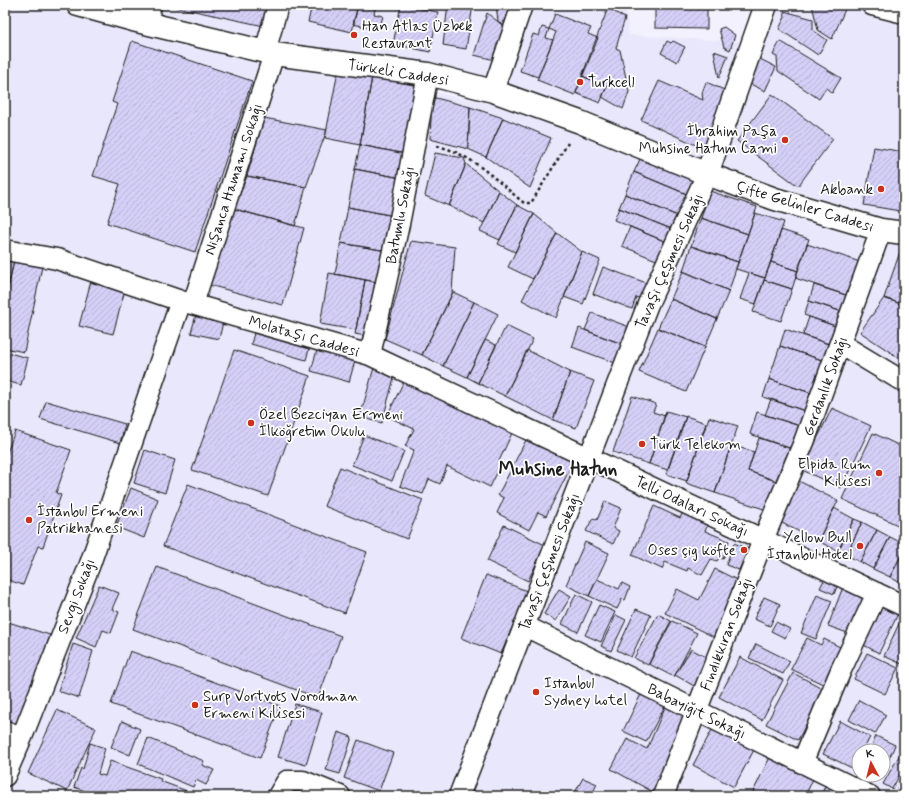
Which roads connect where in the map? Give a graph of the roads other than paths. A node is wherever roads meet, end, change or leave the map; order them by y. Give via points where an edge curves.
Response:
1 (78, 5) edge
2 (278, 5) edge
3 (522, 5) edge
4 (766, 5) edge
5 (872, 5) edge
6 (904, 13) edge
7 (149, 14) edge
8 (269, 53) junction
9 (428, 74) junction
10 (493, 91) junction
11 (707, 174) junction
12 (881, 230) junction
13 (904, 233) edge
14 (5, 250) edge
15 (187, 302) junction
16 (841, 344) junction
17 (370, 355) junction
18 (904, 382) edge
19 (590, 458) junction
20 (763, 540) junction
21 (877, 593) junction
22 (904, 606) edge
23 (525, 626) junction
24 (696, 711) junction
25 (14, 734) edge
26 (802, 763) junction
27 (5, 776) edge
28 (461, 795) edge
29 (278, 796) edge
30 (340, 796) edge
31 (663, 796) edge
32 (870, 796) edge

1 - 7 main road, Türkeli Caddesi
2 - 8 street, Nişanca Hamamı Sokağı
3 - 10 street
4 - 11 main road
5 - 6 street
7 - 8 main road, Türkeli Caddesi
8 - 9 main road, Türkeli Caddesi
8 - 15 street, Nişanca Hamamı Sokağı
9 - 10 main road, Türkeli Caddesi
9 - 17 street, Batumlu Sokağı via 400,224
10 - 11 main road, Türkeli Caddesi via 580,122
11 - 12 main road, Çifte Gelinler Caddesi via 774,199
11 - 19 street, Tavaşi Çeşmesi Sokağı via 648,304
12 - 13 main road, Çifte Gelinler Caddesi
12 - 16 street, Gerdanlık Sokağı
14 - 15 street, Molataşı Caddesi via 57,259
15 - 17 street, Molataşı Caddesi
15 - 25 street, Sevgi Sokağı via 90,564
16 - 18 street
16 - 20 street, Gerdanlık Sokağı
17 - 19 street, Molataşı Caddesi
19 - 20 street, Telli Odaları Sokağı
19 - 23 street, Tavaşi Çeşmesi Sokağı
20 - 21 street, Telli Odaları Sokağı
20 - 24 street, Fındıkkıran Sokağı
21 - 22 street, Telli Odaları Sokağı
21 - 26 street
23 - 24 street, Babayiğit Sokağı
23 - 28 street, Tavaşi Çeşmesi Sokağı
24 - 26 street, Babayiğit Sokağı
24 - 31 street, Fındıkkıran Sokağı
25 - 27 street, Sevgi Sokağı
26 - 32 street, Babayiğit Sokağı
29 - 30 street via 287,781 303,781

